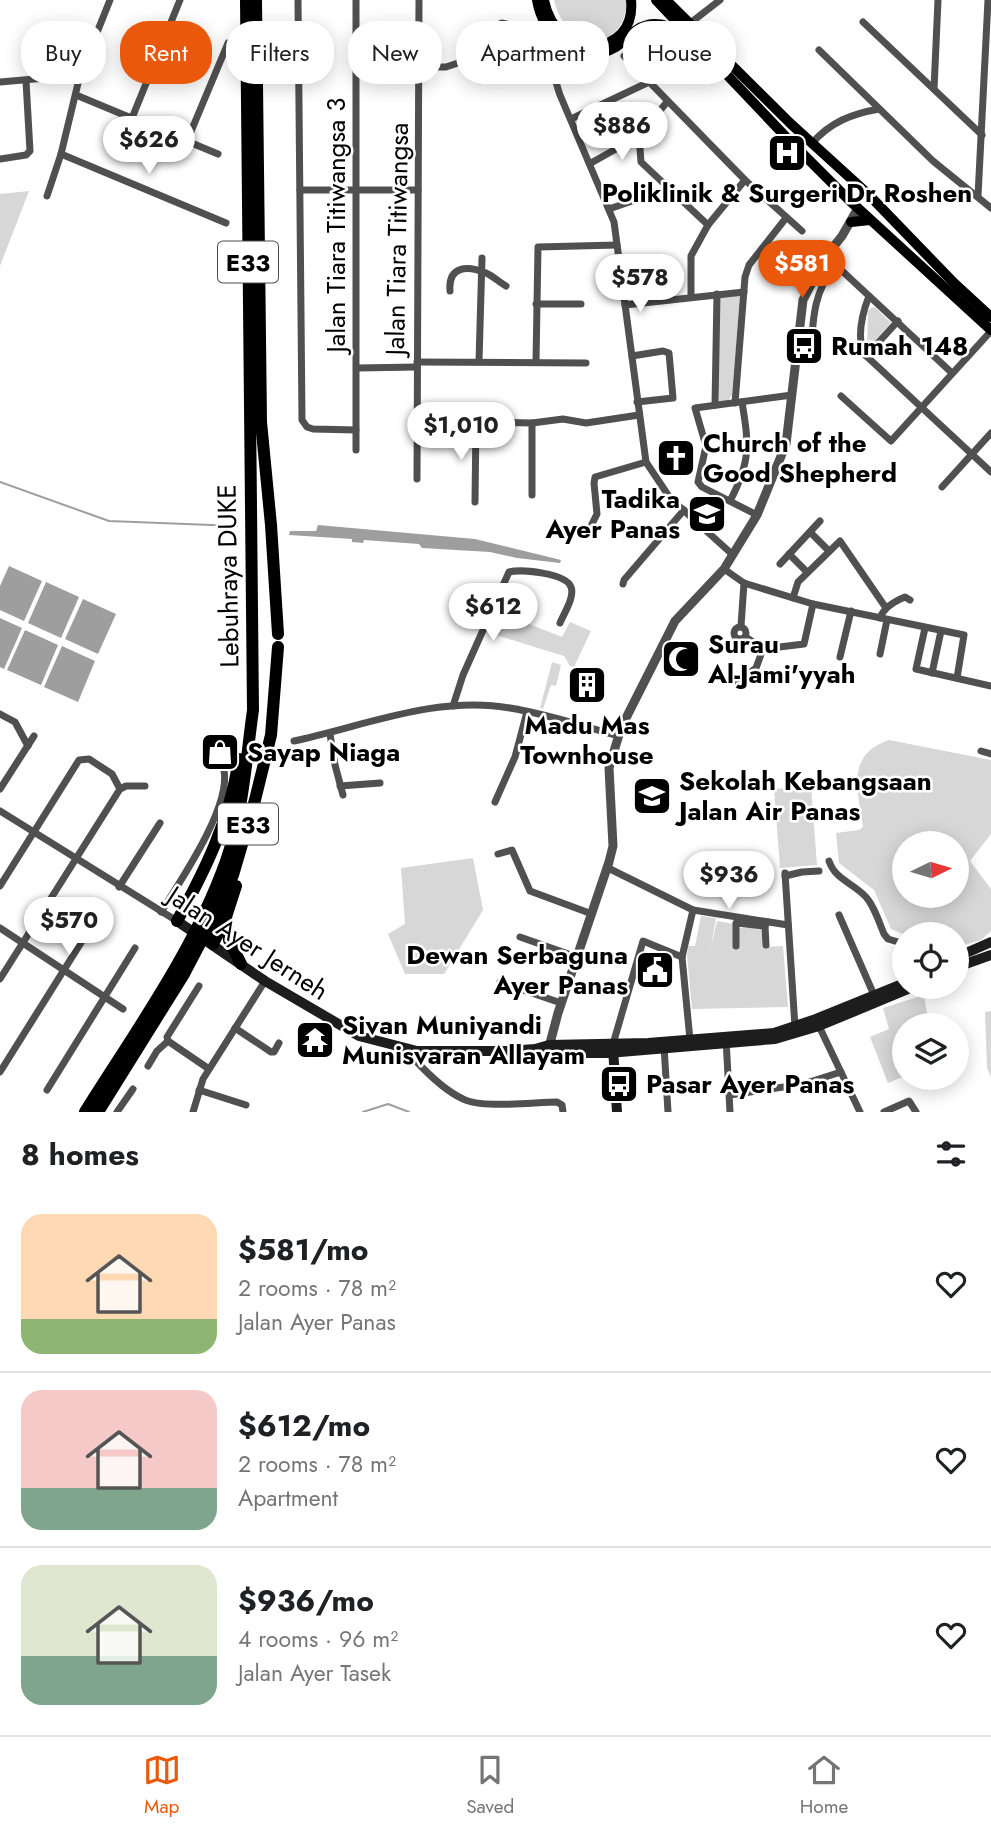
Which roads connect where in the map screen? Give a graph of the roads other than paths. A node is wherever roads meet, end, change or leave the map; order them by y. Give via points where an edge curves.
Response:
1 (110, 0) edge
2 (180, 0) edge
3 (246, 0) edge
4 (256, 0) edge
5 (298, 0) edge
6 (355, 0) edge
7 (419, 0) edge
8 (537, 0) edge
9 (544, 0) edge
10 (631, 0) edge
11 (656, 0) edge
12 (666, 0) edge
13 (720, 0) edge
14 (938, 0) edge
15 (988, 0) edge
16 (102, 21) edge
17 (419, 21) edge
18 (680, 21) edge
19 (682, 21) edge
20 (696, 21) edge
21 (863, 22) dead end
22 (623, 40) edge
23 (226, 48) edge
24 (819, 50) dead end
25 (736, 73) edge
26 (736, 79) edge
27 (21, 81) edge
28 (0, 82) edge
29 (26, 84) edge
30 (78, 84) edge
31 (420, 84) edge
32 (556, 84) edge
33 (645, 84) edge
34 (651, 84) edge
35 (934, 89) junction
36 (76, 95) junction
37 (667, 102) junction
38 (879, 109) junction
39 (132, 118) junction
40 (571, 119) junction
41 (982, 135) junction
42 (639, 136) junction
43 (187, 141) junction
44 (809, 141) junction
45 (61, 154) junction
46 (218, 154) dead end
47 (0, 159) edge
48 (591, 163) junction
49 (746, 180) junction
50 (300, 190) junction
51 (357, 190) junction
52 (418, 190) junction
53 (47, 196) dead end
54 (978, 196) junction
55 (635, 200) dead end
56 (849, 200) junction
57 (858, 208) junction
58 (991, 208) edge
59 (610, 209) junction
60 (786, 218) junction
61 (870, 220) junction
62 (851, 222) junction
63 (226, 223) dead end
64 (708, 225) junction
65 (802, 231) dead end
66 (617, 245) junction
67 (826, 256) junction
68 (482, 258) dead end
69 (835, 264) junction
70 (481, 272) junction
71 (506, 286) dead end
72 (450, 291) dead end
73 (744, 292) junction
74 (717, 294) junction
75 (869, 296) junction
76 (691, 297) junction
77 (536, 304) junction
78 (581, 304) dead end
79 (625, 305) junction
80 (991, 317) edge
81 (898, 321) junction
82 (991, 331) edge
83 (811, 351) dead end
84 (632, 356) junction
85 (866, 356) junction
86 (479, 361) junction
87 (536, 362) junction
88 (586, 363) dead end
89 (417, 364) junction
90 (357, 368) junction
91 (953, 373) junction
92 (792, 395) junction
93 (841, 396) dead end
94 (637, 401) junction
95 (738, 402) junction
96 (715, 405) junction
97 (921, 407) junction
98 (639, 415) junction
99 (416, 421) junction
100 (476, 421) junction
101 (532, 423) junction
102 (356, 429) junction
103 (991, 433) edge
104 (356, 450) dead end
105 (972, 454) junction
106 (646, 462) junction
107 (991, 472) edge
108 (417, 479) dead end
109 (942, 487) dead end
110 (532, 495) dead end
111 (730, 500) junction
112 (475, 502) dead end
113 (684, 510) junction
114 (757, 515) junction
115 (820, 521) dead end
116 (810, 532) junction
117 (587, 534) dead end
118 (829, 551) junction
119 (789, 554) junction
120 (733, 555) junction
121 (780, 564) dead end
122 (724, 569) junction
123 (807, 572) junction
124 (744, 583) junction
125 (623, 584) dead end
126 (793, 598) junction
127 (910, 600) dead end
128 (813, 604) junction
129 (886, 608) junction
130 (850, 611) junction
131 (883, 619) junction
132 (560, 623) dead end
133 (925, 628) junction
134 (940, 631) junction
135 (251, 640) junction
136 (763, 649) junction
137 (880, 654) dead end
138 (840, 657) dead end
139 (932, 673) junction
140 (957, 678) junction
141 (738, 682) dead end
142 (991, 686) edge
143 (453, 706) junction
144 (527, 712) junction
145 (0, 713) edge
146 (330, 734) junction
147 (34, 736) dead end
148 (619, 736) junction
149 (294, 741) dead end
150 (27, 746) junction
151 (981, 751) dead end
152 (991, 754) edge
153 (224, 770) dead end
154 (380, 783) dead end
155 (145, 786) dead end
156 (340, 786) junction
157 (0, 789) edge
158 (120, 789) junction
159 (343, 794) dead end
160 (495, 802) dead end
161 (0, 811) edge
162 (160, 823) dead end
163 (34, 833) junction
164 (498, 854) dead end
165 (76, 859) junction
166 (829, 860) dead end
167 (608, 868) junction
168 (819, 871) dead end
169 (0, 886) edge
170 (119, 887) junction
171 (218, 910) junction
172 (693, 910) junction
173 (161, 912) junction
174 (592, 914) junction
175 (838, 915) dead end
176 (94, 922) dead end
177 (177, 922) junction
178 (766, 924) junction
179 (788, 925) junction
180 (0, 928) edge
181 (520, 937) dead end
182 (892, 940) edge
183 (991, 942) edge
184 (23, 943) junction
185 (213, 944) junction
186 (766, 945) dead end
187 (736, 946) dead end
188 (135, 948) dead end
189 (969, 952) edge
190 (991, 955) edge
191 (576, 957) junction
192 (682, 957) junction
193 (969, 963) edge
194 (241, 964) junction
195 (64, 970) junction
196 (180, 970) junction
197 (0, 979) edge
198 (265, 981) junction
199 (500, 982) dead end
200 (199, 986) dead end
201 (892, 988) edge
202 (874, 995) junction
203 (892, 995) edge
204 (105, 997) junction
205 (561, 1003) junction
206 (123, 1009) dead end
207 (818, 1023) junction
208 (795, 1027) junction
209 (235, 1028) junction
210 (690, 1040) junction
211 (167, 1041) junction
212 (726, 1042) junction
213 (279, 1043) dead end
214 (664, 1046) junction
215 (549, 1049) junction
216 (610, 1049) junction
217 (417, 1051) junction
218 (148, 1066) dead end
219 (209, 1069) junction
220 (0, 1072) edge
221 (841, 1072) junction
222 (133, 1088) dead end
223 (47, 1090) dead end
224 (200, 1090) junction
225 (730, 1095) junction
226 (246, 1105) dead end
227 (85, 1112) edge
228 (99, 1112) edge
229 (117, 1112) edge
230 (193, 1112) edge
231 (562, 1112) edge
232 (611, 1112) edge
233 (617, 1112) edge
234 (668, 1112) edge
235 (730, 1112) edge
236 (860, 1112) edge
237 (884, 1112) edge
238 (916, 1112) edge

1 - 16 street
2 - 39 street
3 - 135 highway, Lebuhraya DUKE / E33
4 - 171 highway, Lebuhraya DUKE / E33 via 261,422 278,641 271,735 256,800
5 - 50 street
6 - 51 street, Jalan Tiara Titiwangsa 3
7 - 17 street, Jalan Tiara Titiwangsa
8 - 22 main road via 553,37 566,48 582,54 599,53
9 - 10 main road via 559,32 579,44 594,46 623,30
11 - 18 main road
12 - 19 main road
13 - 20 street
14 - 35 street
15 - 41 street
21 - 35 street
23 - 43 street
24 - 38 street
25 - 44 main road
26 - 56 main road
27 - 28 street
29 - 47 street via 30,151
30 - 36 street
31 - 52 street, Jalan Tiara Titiwangsa
32 - 40 street
33 - 40 street
34 - 37 street
35 - 41 street
36 - 39 street
36 - 45 street
37 - 42 street
37 - 49 street
38 - 44 street via 835,122
38 - 54 street
39 - 43 street
40 - 48 street
41 - 54 street
42 - 48 street
42 - 64 street via 641,162
43 - 46 street
44 - 57 main road via 808,149 854,195
44 - 80 main road
45 - 53 street
45 - 63 street
48 - 59 street
49 - 60 street
49 - 64 street
50 - 51 street
50 - 102 street via 302,420 313,429
51 - 52 street
51 - 90 street, Jalan Tiara Titiwangsa 3
52 - 89 street, Jalan Tiara Titiwangsa
54 - 58 street
55 - 59 street
56 - 57 main road
56 - 67 street via 849,217
57 - 61 main road
57 - 62 street
59 - 66 street
60 - 65 street
60 - 73 street via 750,265
61 - 62 main road
61 - 82 main road
62 - 67 street
64 - 76 street via 691,256
66 - 77 street via 538,247
66 - 79 street
67 - 69 street
67 - 92 street via 803,300
68 - 70 street
69 - 75 street
69 - 83 street via 817,297
70 - 71 street
70 - 72 street via 454,272
70 - 86 street
73 - 74 street
73 - 95 street
74 - 76 street
74 - 96 street
75 - 81 street
75 - 85 street via 861,325 860,345
76 - 79 street
77 - 78 street
77 - 87 street
79 - 84 street
81 - 85 street
81 - 91 street
82 - 91 street
84 - 94 street
84 - 94 street via 669,353 673,398
85 - 97 street
86 - 87 street
86 - 89 street
87 - 88 street
89 - 90 street
89 - 99 street, Jalan Tiara Titiwangsa
90 - 102 street, Jalan Tiara Titiwangsa 3
91 - 97 street
92 - 95 street
92 - 114 street via 784,451
93 - 97 street via 891,441
94 - 98 street
95 - 96 street
95 - 111 street via 748,444 746,463
96 - 111 street via 695,408 706,446 698,482
97 - 105 street
98 - 101 street via 586,423 563,419
98 - 106 street
99 - 100 street
99 - 108 street, Jalan Tiara Titiwangsa
100 - 101 street
100 - 112 street
101 - 110 street
102 - 104 street, Jalan Tiara Titiwangsa 3
103 - 105 street
105 - 107 street
105 - 109 street
106 - 113 street via 662,488
106 - 117 street via 595,477 597,514
111 - 114 street
113 - 120 street
113 - 125 street
114 - 120 street
115 - 116 street
116 - 118 street
116 - 119 street
118 - 123 street
118 - 129 street via 842,543
119 - 121 street
119 - 123 street
120 - 122 street
122 - 124 street
122 - 148 street via 675,621
123 - 126 street
124 - 126 street
124 - 136 street via 741,626 735,635
126 - 128 street
127 - 129 street via 905,597
128 - 130 street
128 - 136 street via 804,644
129 - 131 street
130 - 131 street
130 - 138 street
131 - 133 street
131 - 137 street
132 - 143 street via 572,596 569,583 536,572 509,572
133 - 134 street
133 - 139 street via 916,669
134 - 139 street
134 - 140 street via 964,635
135 - 171 highway, Lebuhraya DUKE / E33 via 253,710 241,804
135 - 177 highway via 229,806 218,840
136 - 141 street via 757,668
139 - 140 street
140 - 142 street
143 - 144 street
143 - 146 street
144 - 148 street
144 - 160 street via 515,757
145 - 150 street via 15,722
146 - 149 street
146 - 156 street
147 - 150 street
148 - 167 street via 609,768 612,846
150 - 157 street
151 - 152 street
153 - 173 street via 226,782 202,843
154 - 156 street
155 - 158 street
156 - 159 street
158 - 163 street via 112,774 89,759 79,760
158 - 165 street
161 - 163 street, Jalan Ayer Jerneh
162 - 170 street
163 - 165 street, Jalan Ayer Jerneh
163 - 169 street
164 - 174 street via 512,850 530,891
165 - 170 street, Jalan Ayer Jerneh
165 - 184 street
166 - 182 street via 839,878 866,896 884,934
167 - 172 street
167 - 174 street
168 - 179 street via 785,874
170 - 173 street, Jalan Ayer Jerneh
171 - 185 highway
171 - 194 highway
171 - 196 highway, Lebuhraya DUKE / E33
172 - 178 street
172 - 192 street
173 - 177 street, Jalan Ayer Jerneh
174 - 191 street
175 - 202 street
176 - 195 street
177 - 185 main road, Jalan Ayer Jerneh
178 - 179 street
178 - 186 street
178 - 187 street via 736,923
179 - 208 street
180 - 184 street
181 - 191 street
183 - 189 main road
184 - 195 street
184 - 197 street
185 - 194 main road, Jalan Ayer Jerneh
188 - 204 street
190 - 193 main road
191 - 205 street
192 - 210 street
192 - 216 street via 643,940
194 - 198 main road, Jalan Ayer Jerneh
195 - 204 street
195 - 220 street
196 - 227 highway, Lebuhraya DUKE / E33
196 - 228 highway, Lebuhraya DUKE / E33
198 - 209 street
198 - 217 main road, Jalan Ayer Jerneh via 351,1032
199 - 205 street
200 - 211 street
201 - 202 main road, Jalan Ayer Jerneh
202 - 207 main road, Jalan Ayer Jerneh
203 - 207 main road, Jalan Ayer Jerneh
204 - 206 street
204 - 223 street
205 - 215 street
207 - 208 main road, Jalan Ayer Jerneh
207 - 212 main road, Jalan Ayer Jerneh via 775,1040
207 - 221 street
208 - 212 main road, Jalan Ayer Jerneh
209 - 213 street via 271,1052
209 - 219 street
210 - 212 main road, Jalan Ayer Jerneh
210 - 214 main road, Jalan Ayer Jerneh
211 - 218 street
211 - 219 street
212 - 214 main road, Jalan Ayer Jerneh
212 - 225 street
214 - 216 main road, Jalan Ayer Jerneh
214 - 234 street
215 - 216 main road, Jalan Ayer Jerneh
215 - 217 main road, Jalan Ayer Jerneh
216 - 232 main road
216 - 233 main road
217 - 231 street via 416,1061 424,1070 464,1100 479,1104 557,1102
219 - 224 street
221 - 225 street via 803,1084
221 - 236 street
222 - 229 street
224 - 226 street
224 - 230 street
225 - 235 street
237 - 238 street via 907,1101

